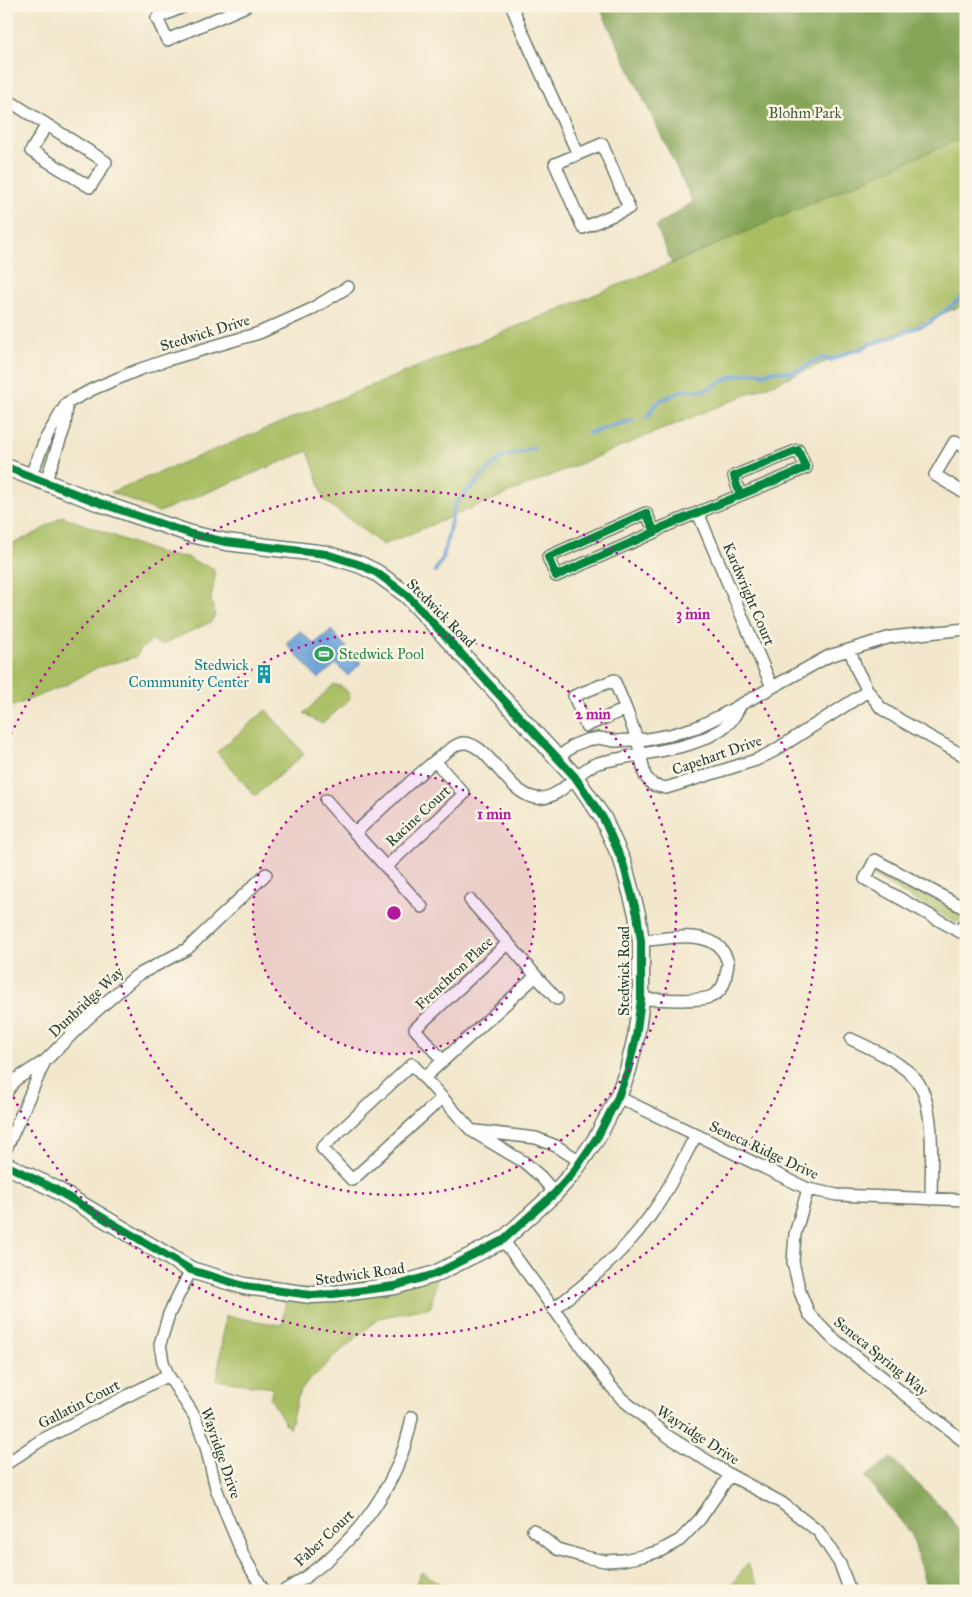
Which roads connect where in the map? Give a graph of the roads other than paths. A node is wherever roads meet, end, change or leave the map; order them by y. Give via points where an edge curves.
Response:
1 (185, 6) edge
2 (246, 6) edge
3 (512, 6) edge
4 (6, 99) edge
5 (46, 126) junction
6 (578, 154) junction
7 (348, 287) dead end
8 (67, 403) junction
9 (966, 448) edge
10 (6, 468) edge
11 (30, 476) junction
12 (45, 482) junction
13 (966, 494) edge
14 (740, 495) junction
15 (698, 513) junction
16 (655, 532) junction
17 (966, 629) edge
18 (850, 650) junction
19 (772, 687) junction
20 (868, 691) junction
21 (741, 704) junction
22 (626, 709) junction
23 (637, 740) junction
24 (640, 754) junction
25 (966, 757) edge
26 (558, 758) junction
27 (435, 761) junction
28 (576, 777) junction
29 (326, 800) dead end
30 (356, 833) junction
31 (386, 867) junction
32 (266, 874) dead end
33 (470, 900) dead end
34 (422, 907) dead end
35 (966, 909) edge
36 (966, 921) edge
37 (641, 941) junction
38 (508, 943) junction
39 (536, 976) junction
40 (641, 998) junction
41 (557, 999) dead end
42 (851, 1038) dead end
43 (45, 1061) junction
44 (443, 1061) junction
45 (424, 1078) junction
46 (6, 1093) edge
47 (618, 1096) junction
48 (442, 1098) junction
49 (472, 1131) junction
50 (696, 1135) junction
51 (6, 1149) edge
52 (580, 1161) junction
53 (6, 1165) edge
54 (808, 1189) junction
55 (555, 1193) junction
56 (931, 1199) junction
57 (966, 1200) edge
58 (503, 1240) junction
59 (191, 1270) junction
60 (553, 1309) junction
61 (168, 1375) junction
62 (412, 1417) dead end
63 (966, 1443) edge
64 (6, 1464) edge
65 (730, 1475) junction
66 (533, 1530) dead end
67 (264, 1591) edge
68 (284, 1591) edge
69 (850, 1591) edge

1 - 2 street via 158,18 167,40
3 - 6 street
4 - 5 street
5 - 5 street via 106,162 90,187 31,150
6 - 6 street via 602,144 629,208 583,228 555,164
7 - 8 street, Stedwick Drive via 310,310 259,333 138,370
8 - 11 street via 46,438
8 - 12 street via 65,426
9 - 13 street via 955,441 935,475
10 - 11 street, Stedwick Road
11 - 12 street, Stedwick Road
12 - 26 street, Stedwick Road via 191,534 226,542 326,554 378,573 407,595
14 - 14 street via 734,476 798,450 806,468
14 - 15 street
15 - 16 street
15 - 19 street, Kardwright Court
16 - 16 street via 556,576 548,557 646,513
17 - 18 street, Capehart Drive via 891,637
18 - 19 street, Capehart Drive via 829,656
18 - 20 street
19 - 21 street, Capehart Drive
20 - 24 street, Capehart Drive via 774,751 693,781 666,788 653,785 645,776
20 - 25 street via 881,708
21 - 23 street, Capehart Drive via 697,727
21 - 24 street, Capehart Drive via 730,722 697,742
22 - 22 street via 586,726 574,696 614,680
22 - 23 street
23 - 24 street
23 - 26 street, Capehart Drive via 587,740 574,745
24 - 28 street, Capehart Drive via 594,764
26 - 28 street, Stedwick Road
27 - 28 street, Racine Court via 453,746 472,745 482,751 509,782 534,798 547,798 559,792
27 - 30 street, Racine Court
27 - 31 street, Racine Court via 464,794
28 - 37 street, Stedwick Road via 603,818 623,863
29 - 30 street
30 - 31 street, Racine Court
31 - 34 street
32 - 43 street, Dunbridge Way via 186,949 136,976
33 - 38 street
35 - 36 street via 876,860 865,879 960,932
37 - 40 street, Stedwick Road
37 - 40 street via 702,937 722,949 728,962 725,984 710,997
38 - 39 street, Frenchton Place
38 - 44 street, Frenchton Place via 416,1029
39 - 41 street, Frenchton Place
39 - 44 street
40 - 47 street, Stedwick Road via 636,1037
42 - 56 street via 914,1077 926,1099 931,1127
43 - 46 street, Dunbridge Way via 15,1080
43 - 51 street, Dunbridge Way
44 - 45 street
45 - 48 street
45 - 48 street via 412,1064 322,1148 352,1180
47 - 50 street, Seneca Ridge Drive
47 - 52 street, Stedwick Road via 598,1136
48 - 49 street
49 - 52 street via 536,1138
49 - 55 street via 524,1162
50 - 54 street, Seneca Ridge Drive
50 - 60 street via 643,1224 612,1259
52 - 55 street, Stedwick Road
53 - 59 street, Stedwick Road via 53,1188
54 - 56 street, Seneca Ridge Drive via 837,1196
54 - 63 street, Seneca Spring Way via 795,1234 793,1262 809,1314 830,1336
55 - 58 street, Stedwick Road
56 - 57 street, Seneca Ridge Drive
58 - 59 street, Stedwick Road via 435,1274 395,1286 334,1294 244,1286
58 - 60 street, Wayridge Drive
59 - 61 street, Wayridge Drive via 169,1314 160,1344
60 - 65 street, Wayridge Drive via 622,1399 666,1436
61 - 64 street, Gallatin Court via 40,1442
61 - 67 street, Wayridge Drive via 195,1417 228,1519 244,1557
62 - 68 street, Faber Court via 408,1438 393,1476 367,1519 321,1565
65 - 66 street via 700,1519 680,1540 660,1551 605,1561 557,1550
65 - 69 street, Wayridge Drive via 782,1503 819,1532 840,1564

